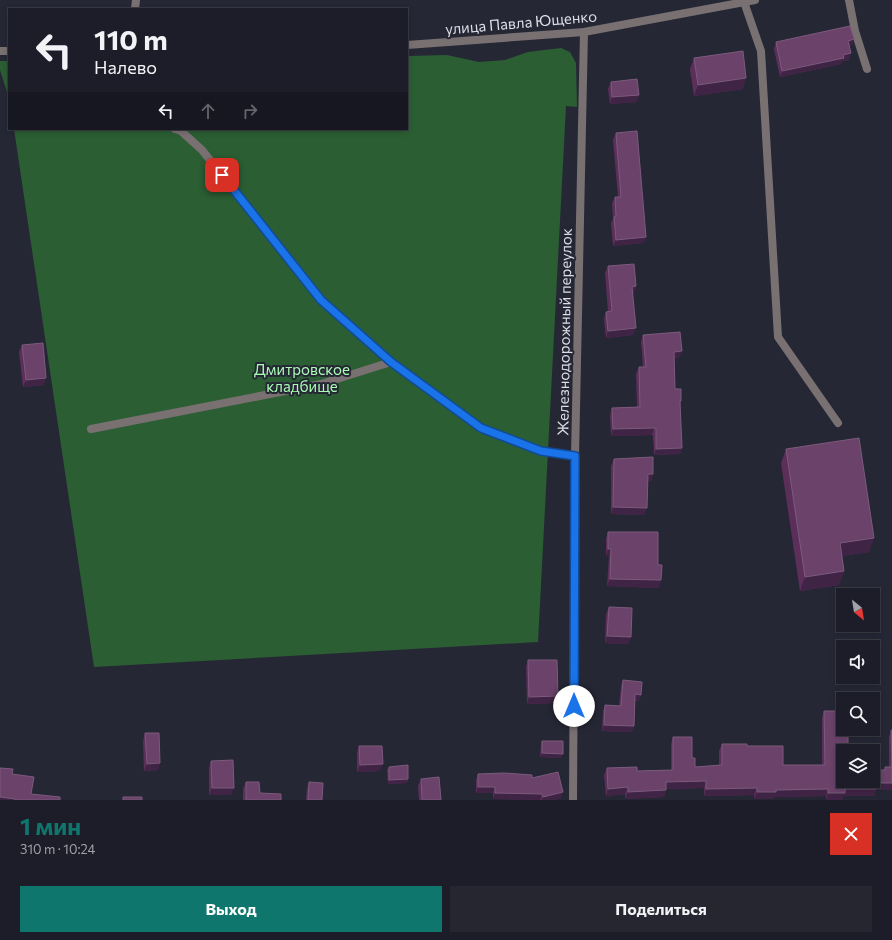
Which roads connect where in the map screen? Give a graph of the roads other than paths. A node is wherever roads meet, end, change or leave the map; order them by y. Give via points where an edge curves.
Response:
1 (754, 0) edge
2 (849, 0) edge
3 (744, 2) junction
4 (584, 32) junction
5 (408, 45) edge
6 (867, 69) dead end
7 (178, 130) edge
8 (391, 362) junction
9 (838, 423) dead end
10 (91, 429) dead end
11 (575, 456) junction
12 (573, 800) edge

1 - 3 street, улица Павла Ющенко
2 - 6 street via 855,31
3 - 4 street, улица Павла Ющенко
3 - 9 street via 761,51 778,337
4 - 5 street, улица Павла Ющенко
4 - 11 street, Железнодорожный переулок
7 - 8 street via 202,150 321,300
8 - 10 street via 321,384
8 - 11 street via 481,428 541,451
11 - 12 street, Железнодорожный переулок

